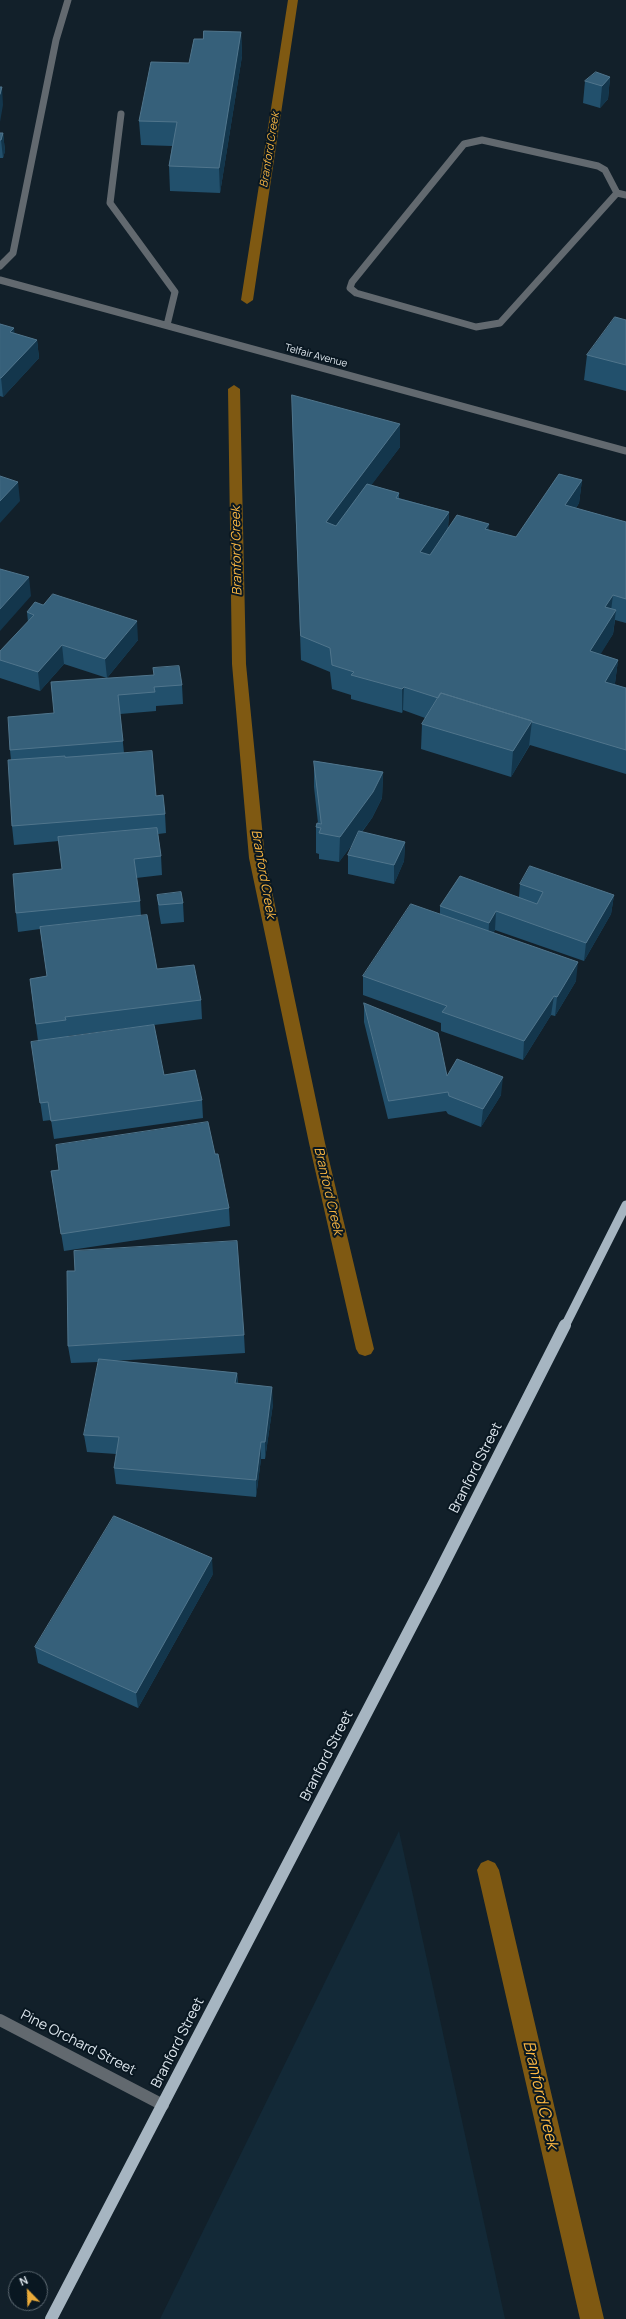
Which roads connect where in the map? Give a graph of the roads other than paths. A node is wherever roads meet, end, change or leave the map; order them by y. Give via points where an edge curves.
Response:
1 (68, 0) edge
2 (121, 114) dead end
3 (617, 193) junction
4 (626, 195) edge
5 (0, 266) edge
6 (0, 280) edge
7 (167, 325) junction
8 (626, 451) edge
9 (626, 1205) edge
10 (0, 2020) edge
11 (163, 2105) junction
12 (51, 2319) edge

1 - 5 street via 56,40 13,253
2 - 7 street via 110,203 175,292
3 - 3 street via 605,170 598,166 482,140 464,144 352,282 350,288 356,293 476,327 500,323
3 - 4 street
6 - 7 street, Telfair Avenue
7 - 8 street, Telfair Avenue
9 - 11 main road, Branford Street via 435,1581
10 - 11 street, Pine Orchard Street
11 - 12 main road, Branford Street

